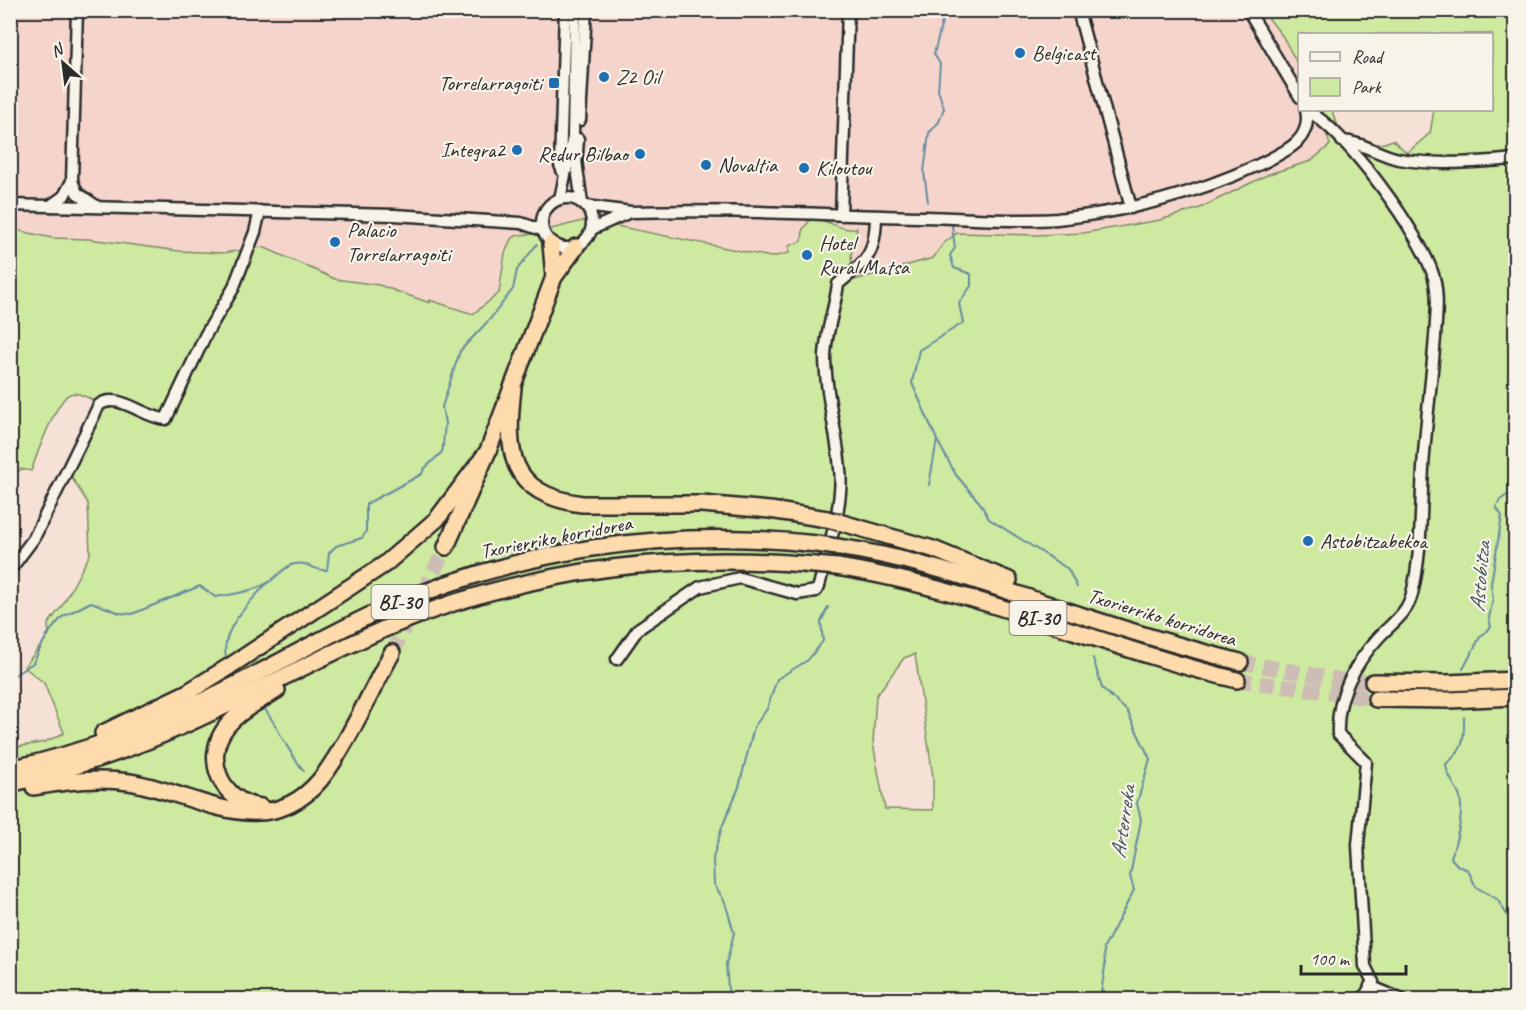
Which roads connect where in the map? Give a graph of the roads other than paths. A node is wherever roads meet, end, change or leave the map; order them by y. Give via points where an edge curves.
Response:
1 (77, 10) edge
2 (565, 10) edge
3 (575, 10) edge
4 (586, 10) edge
5 (848, 10) edge
6 (1078, 10) edge
7 (1248, 10) edge
8 (1298, 95) edge
9 (1306, 111) edge
10 (1308, 111) edge
11 (573, 137) junction
12 (1342, 141) junction
13 (1515, 159) edge
14 (576, 166) junction
15 (564, 175) junction
16 (72, 187) junction
17 (560, 199) junction
18 (584, 204) junction
19 (10, 205) edge
20 (50, 206) junction
21 (72, 207) junction
22 (97, 207) junction
23 (1131, 207) junction
24 (260, 211) junction
25 (544, 212) junction
26 (631, 212) junction
27 (841, 216) junction
28 (876, 217) junction
29 (521, 223) junction
30 (592, 229) junction
31 (542, 230) junction
32 (551, 244) junction
33 (576, 247) junction
34 (554, 277) junction
35 (513, 388) junction
36 (488, 451) junction
37 (447, 547) tunnel mouth
38 (10, 570) edge
39 (1176, 646) junction
40 (343, 649) junction
41 (392, 653) tunnel mouth
42 (617, 659) dead end
43 (1240, 662) tunnel mouth
44 (1237, 680) tunnel mouth
45 (1515, 680) edge
46 (1373, 682) tunnel mouth
47 (1515, 697) edge
48 (1376, 699) tunnel mouth
49 (10, 764) edge
50 (10, 769) edge
51 (10, 784) edge
52 (10, 791) edge
53 (278, 808) junction
54 (1370, 986) junction
55 (1363, 999) edge
56 (1402, 999) edge

1 - 16 street
2 - 15 street via 560,165
3 - 11 street
4 - 14 street
5 - 27 street
6 - 23 street
7 - 8 street
9 - 23 street via 1304,135 1281,154 1184,193
10 - 12 street
11 - 14 street
11 - 15 street
12 - 13 street via 1397,158 1444,164
12 - 54 street via 1390,198 1418,240 1435,280 1437,313 1421,531 1412,595 1404,612 1358,662 1338,720 1338,734 1366,762 1358,845 1365,966 1373,982
14 - 18 street
15 - 17 street
16 - 20 street
16 - 21 street
16 - 22 street
17 - 18 street via 575,199
17 - 25 street
18 - 26 street
18 - 30 street via 592,217
19 - 20 street
20 - 21 street
21 - 22 street
22 - 24 street
23 - 28 street via 1046,219
24 - 29 street
24 - 38 street via 233,289 206,334 166,418 108,400 99,405 34,538
25 - 29 street
25 - 31 street
26 - 27 street
26 - 30 street
27 - 28 street
28 - 42 street via 875,243 863,264 838,284 827,336 829,404 841,470 838,503 819,586 816,591 797,594 740,578 700,587 638,629
29 - 31 street
30 - 33 street
31 - 32 street
32 - 33 street via 566,249
32 - 34 highway
33 - 34 highway
34 - 35 highway
35 - 36 highway
35 - 39 highway via 508,435 514,463 533,486 557,499 582,504 739,507 833,521 933,549
36 - 37 highway
36 - 49 highway via 446,508 419,536 319,610 155,708 87,740
39 - 43 highway, Txorierriko korridorea / BI-30
39 - 50 highway, Txorierriko korridorea / BI-30, bridge via 896,557 817,544 740,538 653,540 516,563 439,586 379,611 148,726
40 - 44 highway, Txorierriko korridorea / BI-30, bridge via 454,603 570,574 705,560 837,567 914,582
40 - 51 highway, Txorierriko korridorea / BI-30 via 155,738 90,762
40 - 53 highway via 241,713 218,741 216,768 225,787 248,805
41 - 53 highway via 326,772 303,796
45 - 46 highway
47 - 48 highway
52 - 53 highway via 115,780 229,811 258,813
54 - 55 street
54 - 56 street

